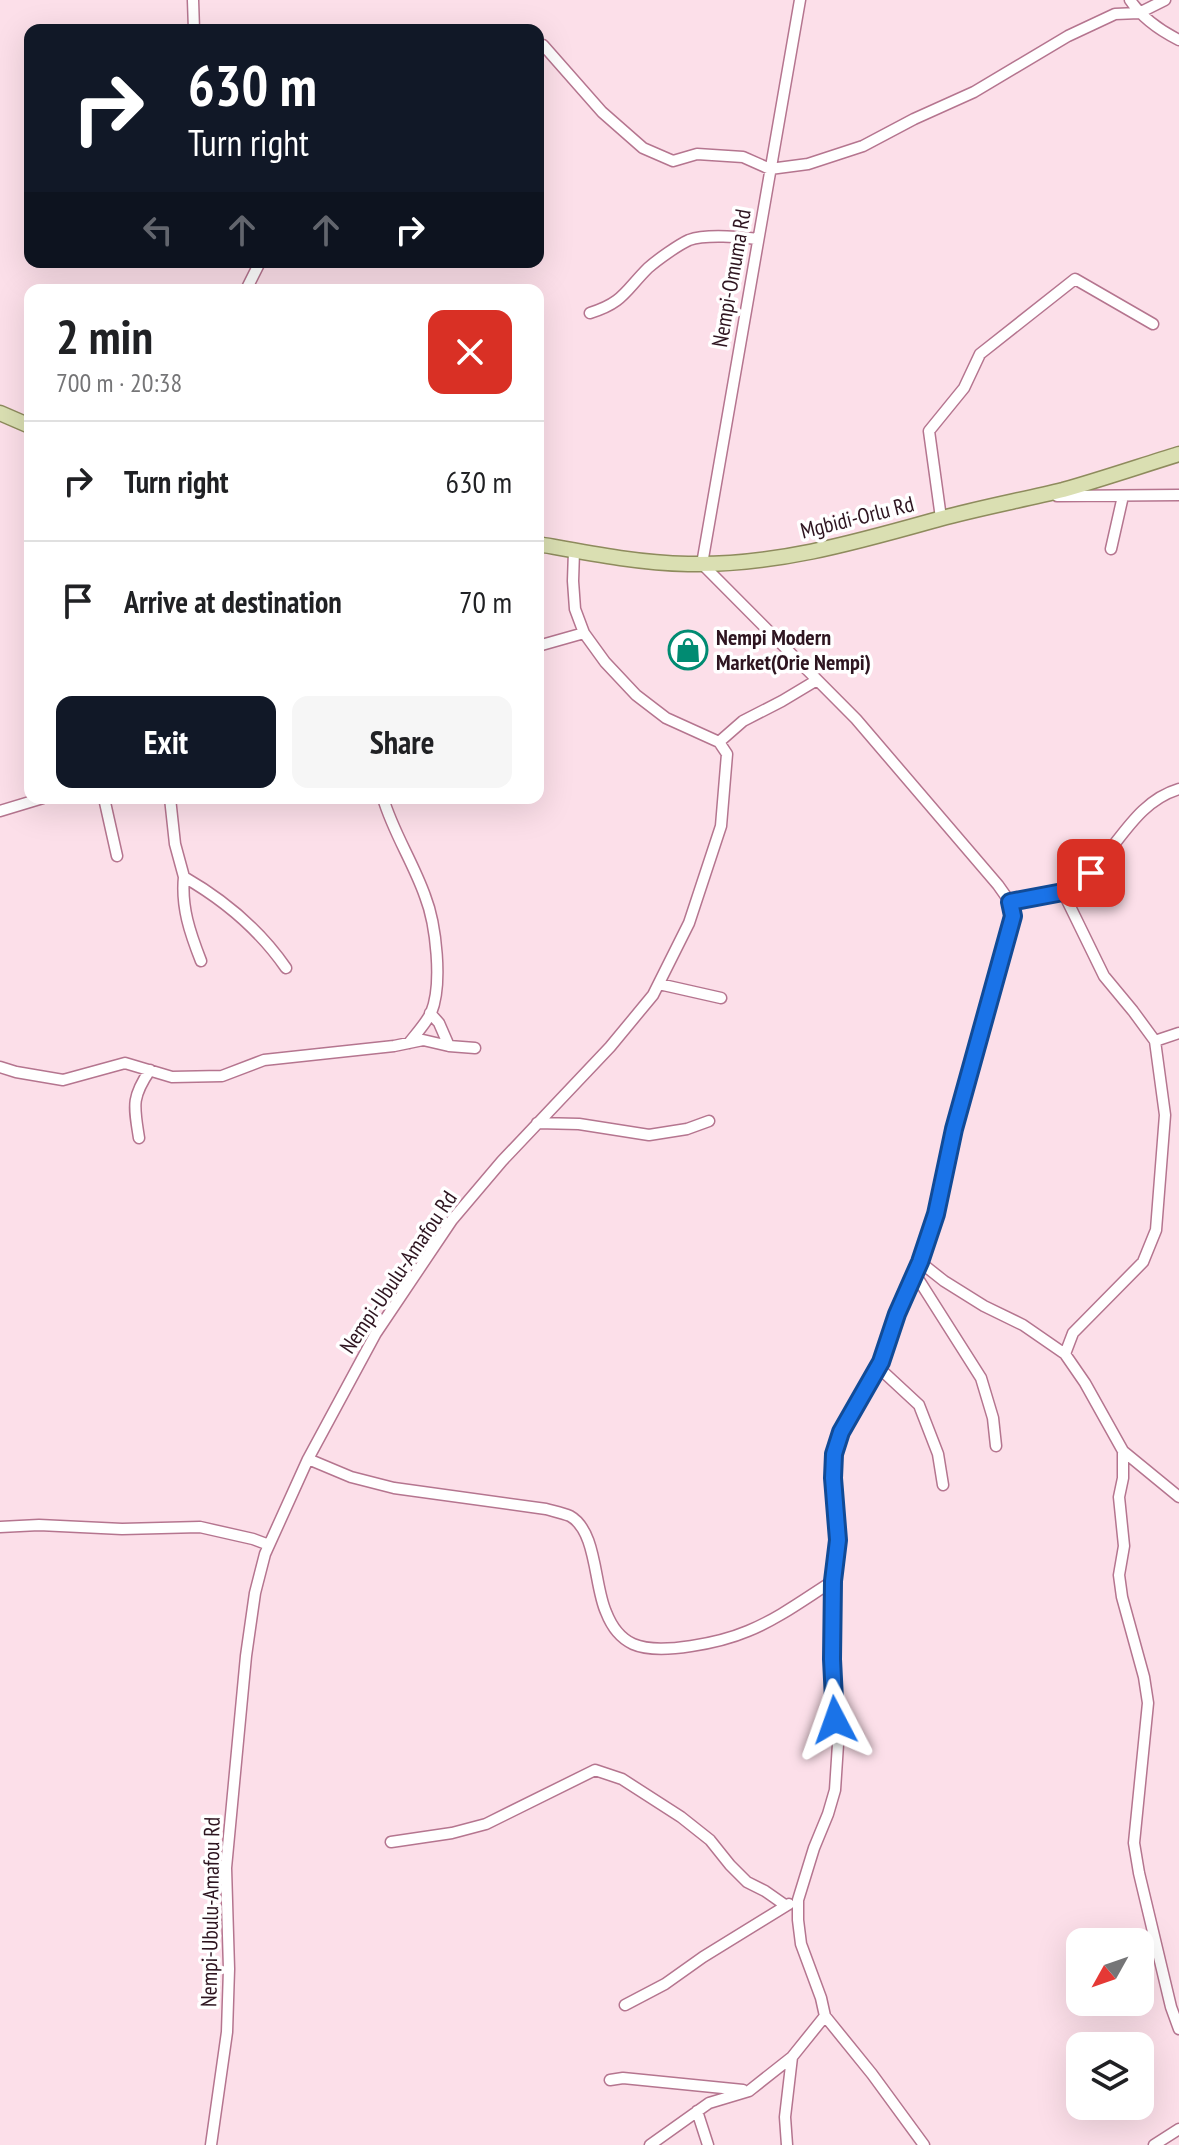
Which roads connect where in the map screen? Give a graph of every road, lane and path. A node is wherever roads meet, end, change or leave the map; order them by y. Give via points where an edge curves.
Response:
1 (193, 0) edge
2 (800, 0) edge
3 (1130, 0) edge
4 (1165, 0) edge
5 (1139, 13) junction
6 (194, 24) edge
7 (1179, 40) edge
8 (544, 46) edge
9 (770, 169) junction
10 (758, 239) junction
11 (590, 313) dead end
12 (1153, 324) dead end
13 (0, 413) edge
14 (24, 423) edge
15 (1179, 454) edge
16 (1179, 495) edge
17 (1036, 496) junction
18 (1123, 496) junction
19 (941, 518) junction
20 (544, 545) edge
21 (1111, 549) dead end
22 (574, 551) junction
23 (702, 564) junction
24 (584, 633) junction
25 (544, 644) edge
26 (817, 680) junction
27 (719, 742) junction
28 (1179, 789) edge
29 (24, 804) edge
30 (105, 804) edge
31 (171, 804) edge
32 (385, 804) edge
33 (0, 811) edge
34 (117, 856) dead end
35 (184, 877) junction
36 (1063, 892) junction
37 (1010, 902) junction
38 (201, 961) dead end
39 (286, 968) dead end
40 (659, 984) junction
41 (721, 998) dead end
42 (430, 1013) junction
43 (1179, 1033) edge
44 (1155, 1041) junction
45 (409, 1043) junction
46 (449, 1046) junction
47 (475, 1048) dead end
48 (0, 1067) edge
49 (150, 1070) junction
50 (709, 1121) dead end
51 (537, 1123) junction
52 (139, 1138) dead end
53 (920, 1262) junction
54 (915, 1274) junction
55 (1065, 1354) junction
56 (878, 1367) junction
57 (996, 1446) dead end
58 (1123, 1451) junction
59 (308, 1459) junction
60 (943, 1485) dead end
61 (1179, 1497) edge
62 (0, 1527) edge
63 (269, 1545) junction
64 (833, 1581) junction
65 (391, 1842) dead end
66 (798, 1900) junction
67 (785, 1905) junction
68 (625, 2005) dead end
69 (825, 2016) junction
70 (1179, 2029) edge
71 (792, 2057) junction
72 (610, 2080) dead end
73 (749, 2091) junction
74 (697, 2111) junction
75 (1179, 2129) edge
76 (211, 2145) edge
77 (650, 2145) edge
78 (708, 2145) edge
79 (787, 2145) edge
80 (924, 2145) edge
81 (1154, 2145) edge

1 - 6 street
2 - 9 street, Nempi-Omuma Rd
3 - 5 street
4 - 5 street
5 - 7 street
5 - 9 street via 1115,14 1068,36 974,92 863,146 808,164
8 - 9 street via 602,112 643,148 673,161 697,154 743,157
9 - 10 street, Nempi-Omuma Rd
10 - 11 street via 691,239 650,266 609,307
10 - 23 street, Nempi-Omuma Rd
12 - 19 street via 1075,279 980,354 964,388 929,431
13 - 14 main road
15 - 17 main road, Mgbidi-Orlu Rd
16 - 18 street
17 - 18 street
17 - 19 main road, Mgbidi-Orlu Rd
18 - 21 street
19 - 23 main road, Mgbidi-Orlu Rd via 783,557
20 - 22 main road, Mgbidi-Orlu Rd
22 - 23 main road, Mgbidi-Orlu Rd
22 - 24 street via 575,609
23 - 26 street
24 - 25 street
24 - 27 street via 636,695 666,718
26 - 27 street via 743,721
26 - 37 street
27 - 40 street, Nempi-Ubulu-Amafou Rd via 727,754 721,826 689,923
28 - 36 street via 1154,800 1091,873
29 - 33 street
30 - 34 street
31 - 35 street
32 - 42 street via 426,897 438,980
35 - 38 street via 188,927
35 - 39 street via 248,923
36 - 37 street
36 - 44 street via 1104,976
37 - 53 street via 1013,916 1005,951
40 - 41 street
40 - 51 street, Nempi-Ubulu-Amafou Rd via 632,1023
42 - 45 street
42 - 46 street
43 - 44 street
44 - 55 street via 1165,1115 1156,1230 1143,1262 1073,1333
45 - 46 street via 423,1040
45 - 49 street via 264,1060 222,1076 172,1077
46 - 47 street
48 - 49 street via 63,1080 125,1063
49 - 52 street via 137,1089
50 - 51 street via 649,1135
51 - 59 street, Nempi-Ubulu-Amafou Rd via 432,1250 376,1333
53 - 54 street
53 - 55 street
54 - 56 street
54 - 57 street via 981,1378
55 - 58 street
56 - 60 street via 919,1405 938,1454
56 - 64 street via 834,1454 838,1540
58 - 61 street
58 - 70 street via 1119,1497 1124,1546 1119,1575 1148,1703 1134,1843
59 - 63 street, Nempi-Ubulu-Amafou Rd
59 - 64 street via 394,1488 570,1516 588,1541 605,1611 616,1631 633,1644 650,1648 715,1642 749,1631
62 - 63 street via 200,1527
63 - 76 street, Nempi-Ubulu-Amafou Rd via 246,1656 226,1868 227,2032
64 - 66 street via 835,1790
65 - 67 street via 486,1824 595,1770 622,1779 681,1817 747,1882
66 - 67 street
66 - 69 street via 801,1944
67 - 68 street
69 - 71 street
69 - 80 street
71 - 73 street
71 - 79 street
72 - 73 street
73 - 74 street
74 - 77 street
74 - 78 street
75 - 81 street

